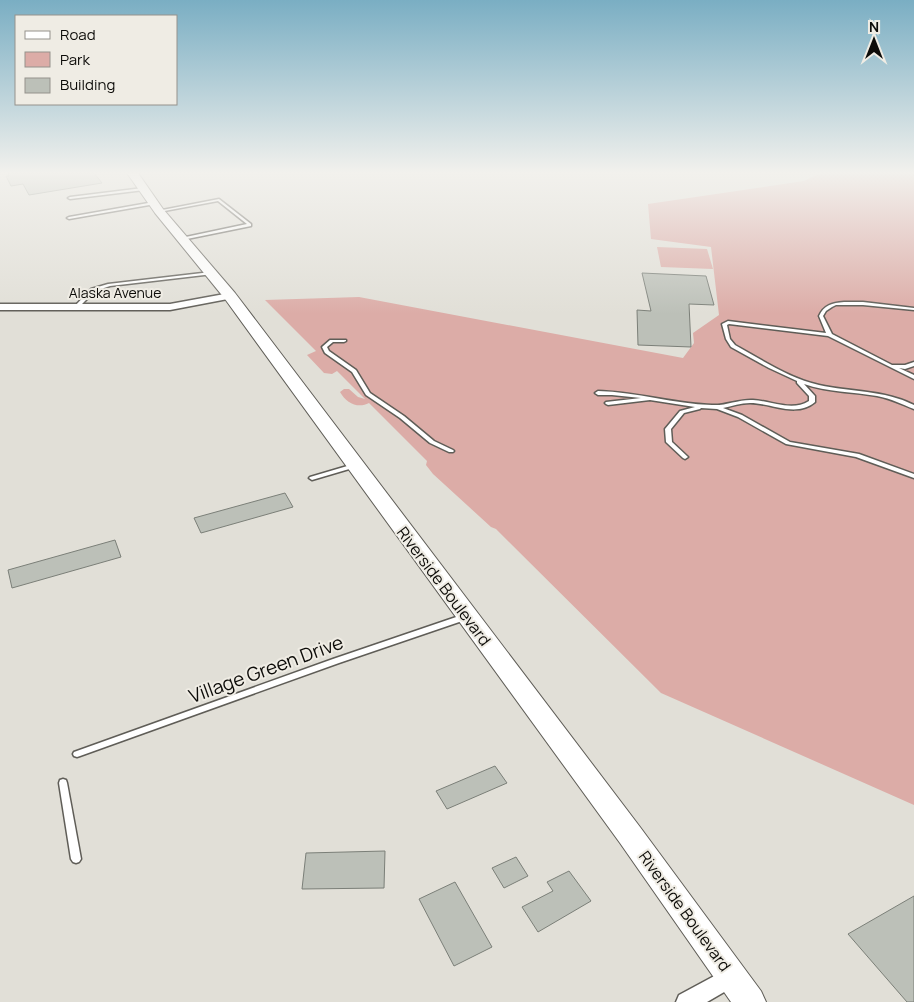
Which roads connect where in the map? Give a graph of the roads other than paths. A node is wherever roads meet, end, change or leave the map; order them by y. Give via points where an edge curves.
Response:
1 (167, 220) edge
2 (244, 220) edge
3 (182, 239) junction
4 (211, 273) junction
5 (230, 296) junction
6 (76, 307) junction
7 (0, 308) edge
8 (914, 309) edge
9 (830, 336) junction
10 (344, 341) dead end
11 (914, 364) edge
12 (892, 366) junction
13 (914, 377) edge
14 (796, 379) junction
15 (598, 393) dead end
16 (652, 398) junction
17 (608, 403) dead end
18 (713, 407) junction
19 (914, 407) edge
20 (451, 451) dead end
21 (685, 457) dead end
22 (354, 466) junction
23 (914, 476) edge
24 (312, 478) dead end
25 (467, 617) junction
26 (77, 754) dead end
27 (64, 783) dead end
28 (76, 859) dead end
29 (731, 976) junction
30 (686, 1002) edge
31 (750, 1002) edge

1 - 3 main road, Riverside Boulevard
2 - 3 lane via 250,225
3 - 4 main road, Riverside Boulevard
4 - 5 main road, Riverside Boulevard
4 - 6 lane via 110,285 93,290
5 - 6 street, Alaska Avenue via 170,307
5 - 22 main road, Riverside Boulevard
6 - 7 street, Alaska Avenue
8 - 9 lane via 832,305 821,316
9 - 12 lane
9 - 14 lane via 724,324 733,346
10 - 20 lane via 332,341 324,347 354,371 368,394 432,442
11 - 12 lane
12 - 13 lane
14 - 18 lane via 812,396 812,402 804,406 751,401
14 - 19 lane via 839,390 889,397
15 - 16 lane
16 - 17 lane
16 - 18 lane
18 - 21 lane via 690,408 682,412 668,429 669,442
18 - 23 lane via 731,412 788,443 857,455
22 - 24 lane
22 - 25 main road, Riverside Boulevard
25 - 26 lane, Village Green Drive
25 - 29 main road, Riverside Boulevard
27 - 28 lane
29 - 30 street
29 - 31 main road, Riverside Boulevard

